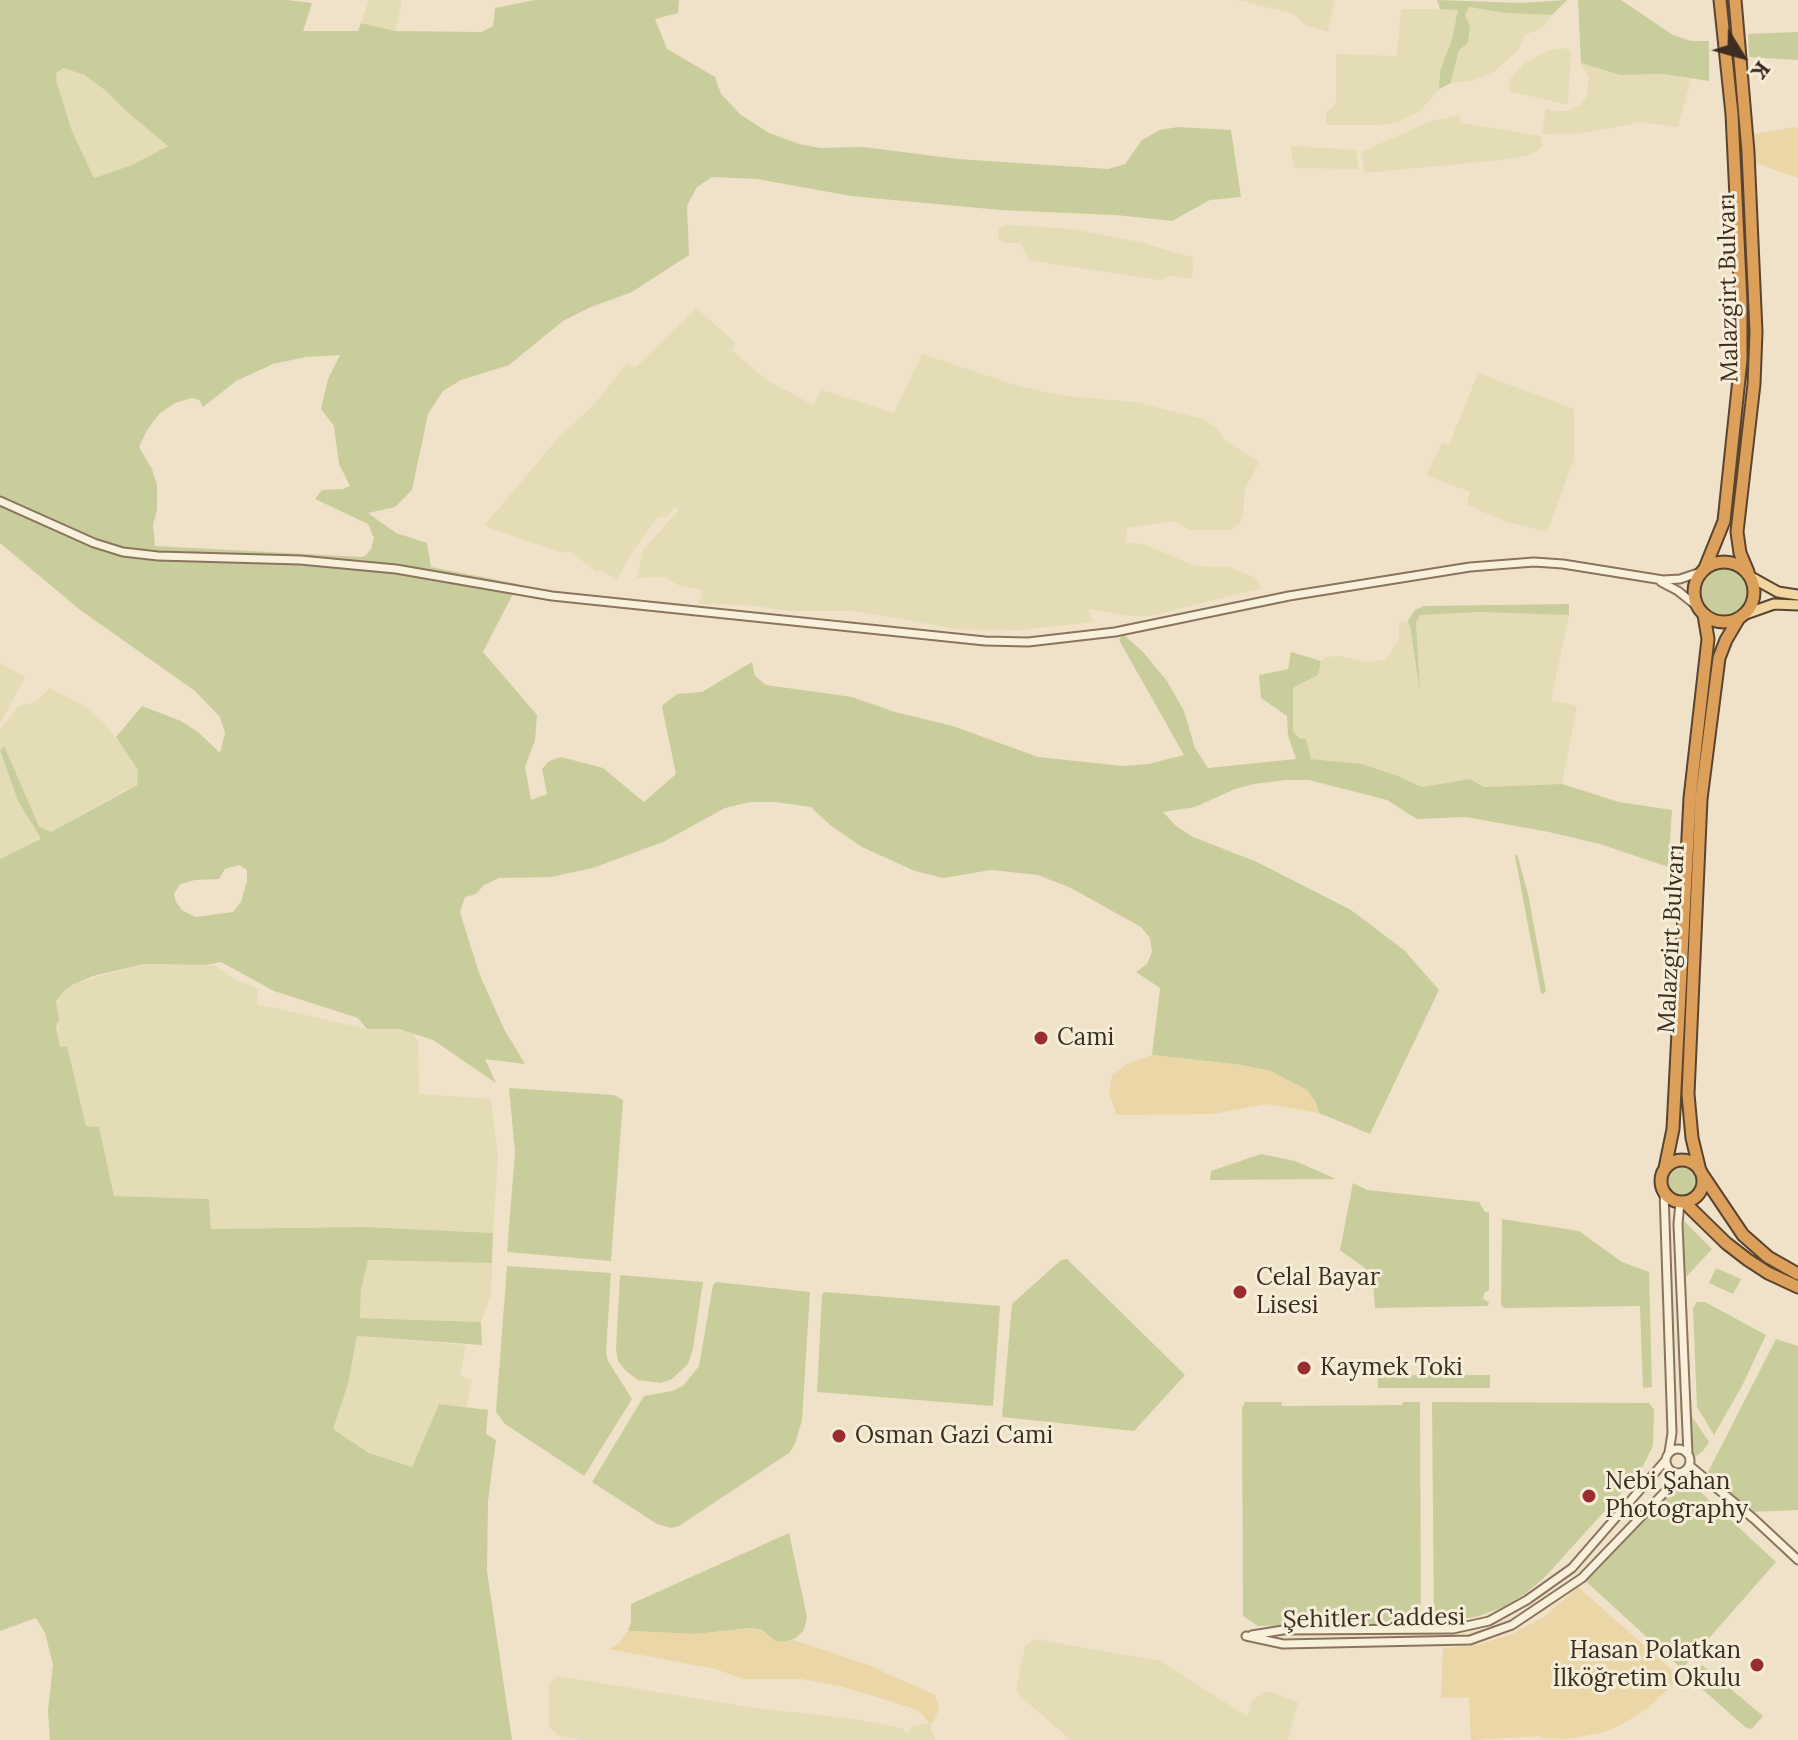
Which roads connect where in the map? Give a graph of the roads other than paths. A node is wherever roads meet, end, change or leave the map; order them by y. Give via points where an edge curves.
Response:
1 (1720, 0) edge
2 (1735, 0) edge
3 (0, 501) edge
4 (1703, 570) junction
5 (1749, 574) junction
6 (1655, 580) junction
7 (1798, 595) edge
8 (1798, 605) edge
9 (1701, 611) junction
10 (1741, 617) junction
11 (1665, 1168) junction
12 (1701, 1172) junction
13 (1664, 1191) junction
14 (1682, 1202) junction
15 (1798, 1274) edge
16 (1798, 1287) edge
17 (1669, 1452) junction
18 (1688, 1454) junction
19 (1665, 1461) junction
20 (1688, 1468) junction
21 (1798, 1560) edge

1 - 4 highway, Malazgirt Bulvarı via 1732,114 1741,360 1724,521
2 - 5 highway, Malazgirt Bulvarı via 1756,332 1737,532
3 - 6 street via 123,552 396,569 552,596 985,641 1069,639 1382,579 1504,564 1563,564
4 - 5 highway via 1730,562
4 - 6 street via 1680,579
4 - 9 highway via 1694,591
5 - 7 main road via 1778,592
5 - 10 highway via 1754,597
6 - 9 street
8 - 10 main road via 1774,604
9 - 10 highway via 1724,622
9 - 11 highway, Malazgirt Bulvarı via 1708,639 1690,798 1673,1129
10 - 12 highway, Malazgirt Bulvarı via 1719,658 1701,799 1688,1094
11 - 12 highway via 1683,1160
11 - 13 highway
12 - 14 highway via 1700,1190
12 - 15 highway via 1743,1235
13 - 14 highway
13 - 17 street
14 - 16 highway via 1748,1260
14 - 18 street
17 - 18 street
17 - 19 street
18 - 20 street
19 - 20 street via 1671,1472
19 - 20 street, Şehitler Caddesi via 1572,1568 1489,1621 1453,1629 1283,1630 1246,1636 1283,1644 1470,1640 1512,1625 1582,1578
20 - 21 street

